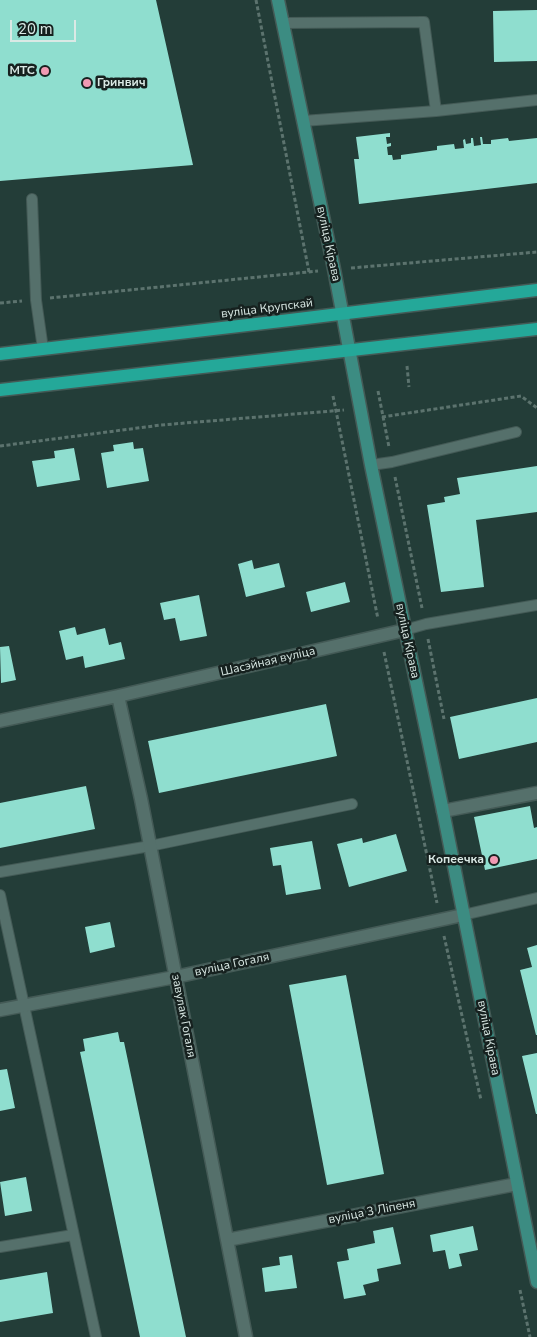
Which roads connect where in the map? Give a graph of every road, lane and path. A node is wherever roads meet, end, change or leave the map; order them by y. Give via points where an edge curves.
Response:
1 (256, 0) edge
2 (278, 0) edge
3 (283, 23) junction
4 (537, 100) edge
5 (436, 111) junction
6 (303, 121) junction
7 (32, 199) dead end
8 (537, 252) edge
9 (394, 264) junction
10 (334, 269) junction
11 (395, 270) dead end
12 (309, 272) junction
13 (537, 290) edge
14 (36, 300) junction
15 (0, 303) edge
16 (342, 314) junction
17 (537, 329) edge
18 (43, 349) junction
19 (348, 350) junction
20 (0, 354) edge
21 (407, 366) dead end
22 (409, 387) dead end
23 (0, 390) edge
24 (334, 396) dead end
25 (537, 408) edge
26 (360, 409) junction
27 (336, 410) junction
28 (516, 432) dead end
29 (0, 446) edge
30 (371, 465) junction
31 (537, 605) edge
32 (405, 630) junction
33 (381, 636) junction
34 (118, 696) junction
35 (0, 721) edge
36 (537, 792) edge
37 (352, 804) dead end
38 (443, 811) junction
39 (150, 846) junction
40 (0, 872) edge
41 (0, 895) edge
42 (537, 898) edge
43 (463, 915) junction
44 (441, 919) junction
45 (175, 977) junction
46 (23, 1006) junction
47 (0, 1010) edge
48 (481, 1101) dead end
49 (517, 1184) junction
50 (73, 1235) junction
51 (227, 1240) junction
52 (0, 1247) edge
53 (519, 1281) dead end
54 (537, 1282) edge
55 (96, 1337) edge
56 (246, 1337) edge
57 (530, 1337) edge

1 - 12 path
2 - 3 street, вуліца Кірава
3 - 5 lane via 424,22
3 - 6 street, вуліца Кірава
4 - 5 lane
5 - 6 lane
6 - 10 street, вуліца Кірава
7 - 14 lane
8 - 9 path
9 - 10 path
9 - 11 path
10 - 12 path
10 - 16 street, вуліца Кірава
12 - 14 path
13 - 16 main road, вуліца Крупскай
14 - 15 path
14 - 18 lane
16 - 18 main road, вуліца Крупскай
16 - 19 street, вуліца Кірава
17 - 19 main road
18 - 20 main road, вуліца Крупскай
19 - 23 main road
19 - 26 street, вуліца Кірава
21 - 22 path
24 - 27 path
25 - 26 path via 521,396 383,418
26 - 27 path
26 - 30 street, вуліца Кірава
27 - 29 path via 161,425
27 - 33 path
28 - 30 lane
30 - 32 street, вуліца Кірава
31 - 32 lane, Шасэйная вуліца
32 - 33 street, Шасэйная вуліца
32 - 38 street, вуліца Кірава
33 - 34 street, Шасэйная вуліца
33 - 44 path
34 - 35 street, Шасэйная вуліца
34 - 39 street, завулак Гогаля
36 - 38 street
37 - 39 lane
38 - 43 street, вуліца Кірава
39 - 40 lane
39 - 45 street, завулак Гогаля
41 - 46 lane
42 - 43 lane
43 - 44 street, вуліца Гогаля
43 - 49 street, вуліца Кірава
44 - 45 street, вуліца Гогаля
44 - 48 path
45 - 46 street, вуліца Гогаля
45 - 51 street, завулак Гогаля
46 - 47 street, вуліца Гогаля
46 - 50 lane
49 - 51 street, вуліца 3 Ліпеня
49 - 54 street, вуліца Кірава
50 - 52 lane
50 - 55 lane
51 - 56 street, завулак Гогаля
53 - 57 path

